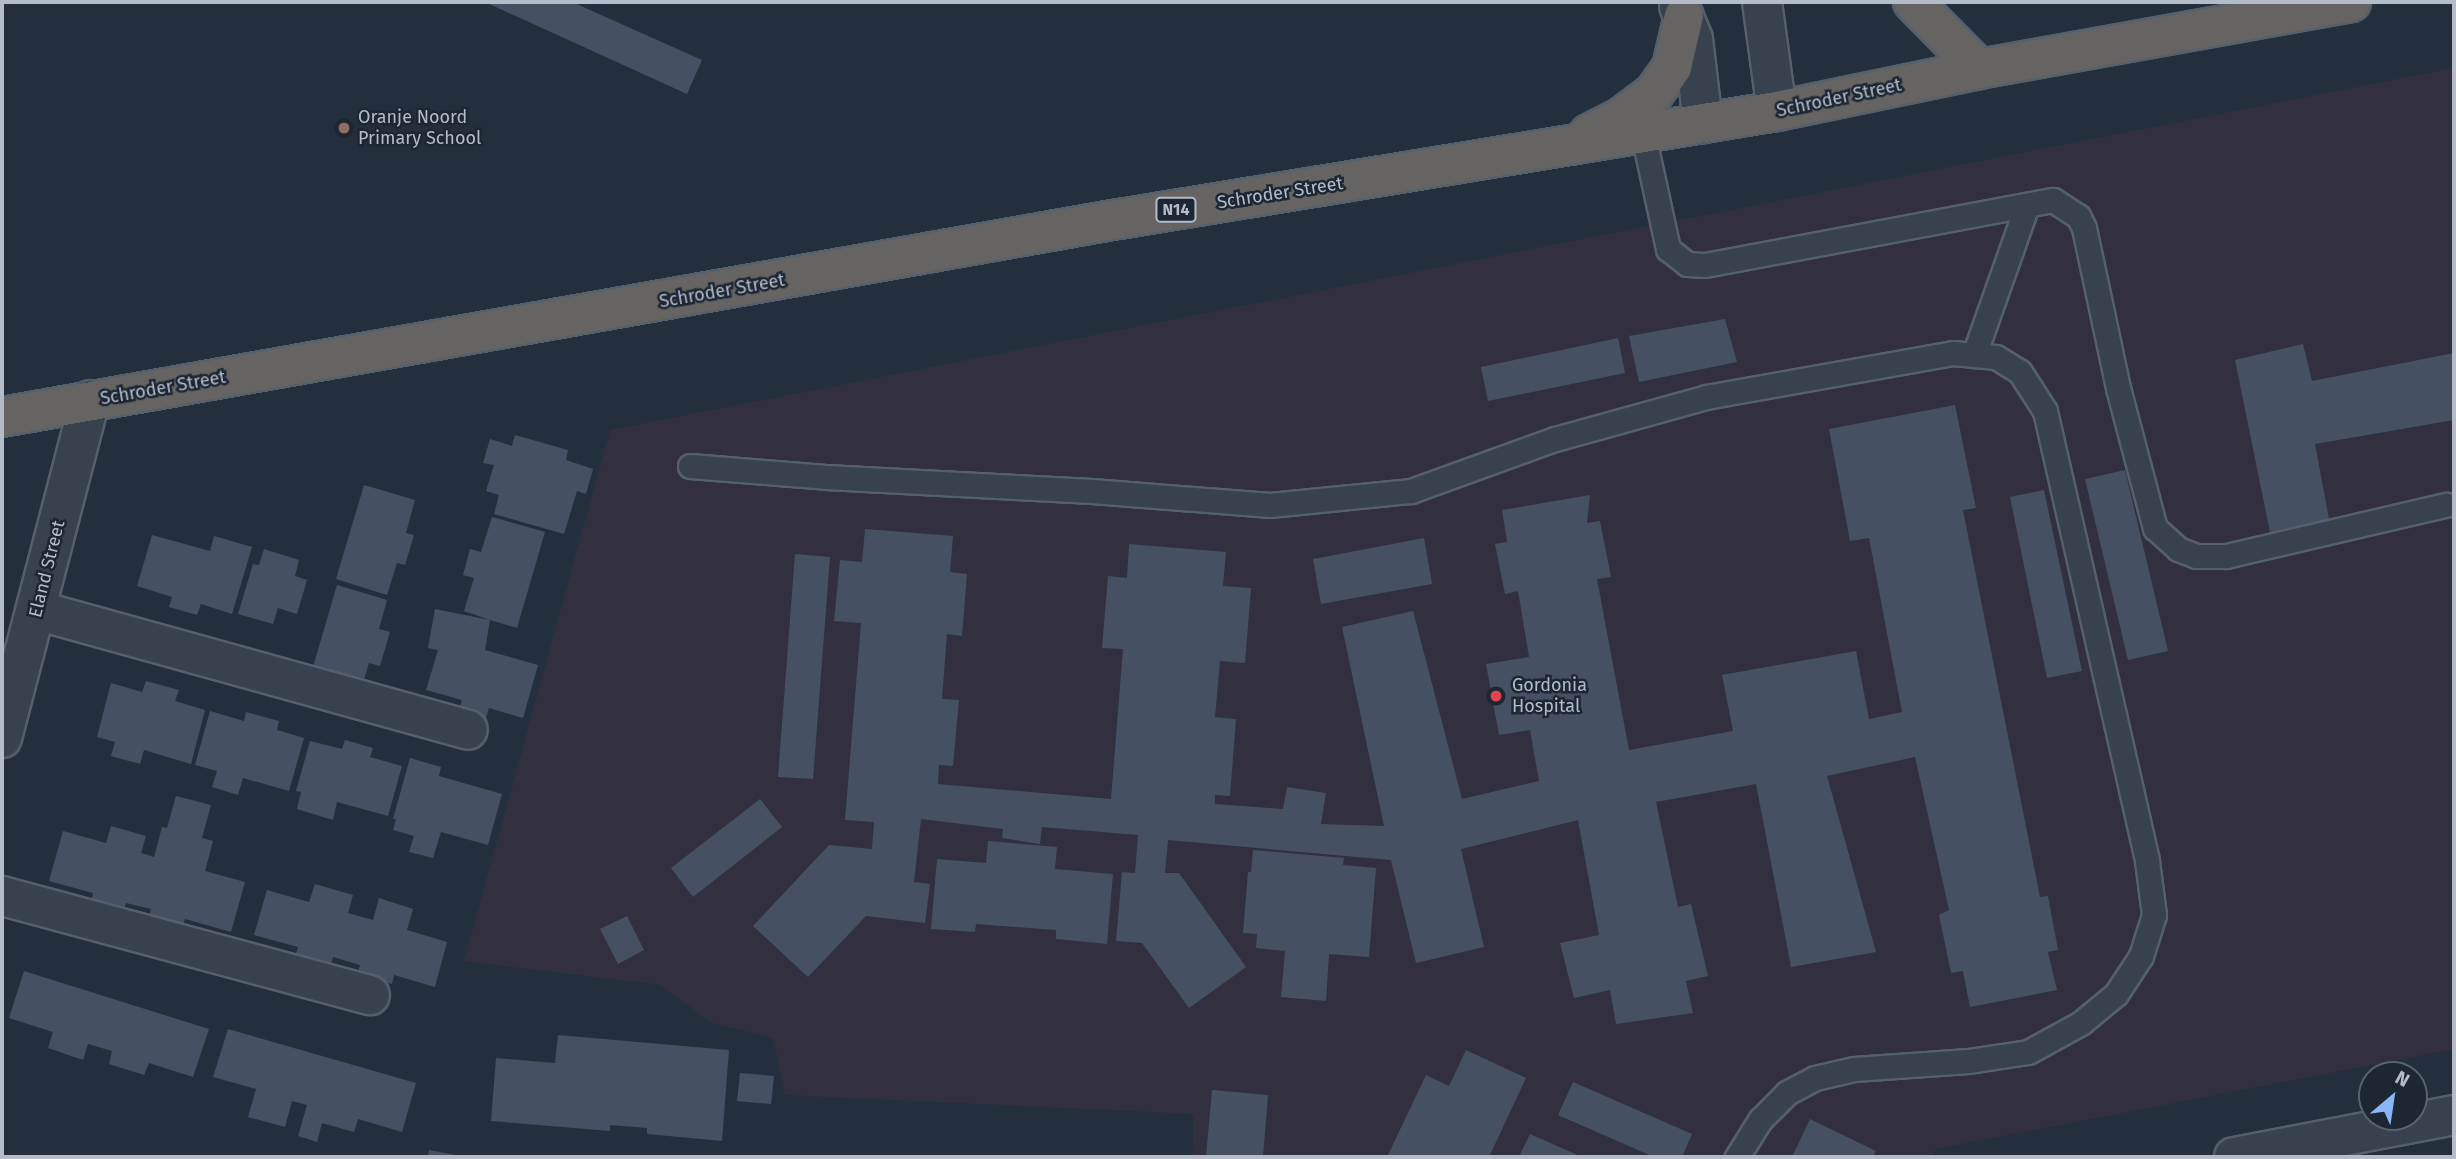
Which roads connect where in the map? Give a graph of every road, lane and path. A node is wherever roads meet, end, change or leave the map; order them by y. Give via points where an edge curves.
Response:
1 (1762, 2) edge
2 (1913, 2) edge
3 (2351, 2) edge
4 (1681, 9) edge
5 (1979, 69) junction
6 (1777, 111) junction
7 (1703, 123) junction
8 (1643, 134) junction
9 (1556, 149) junction
10 (2028, 205) junction
11 (1974, 355) junction
12 (90, 400) junction
13 (2, 417) edge
14 (690, 466) dead end
15 (2446, 505) dead end
16 (36, 610) junction
17 (468, 730) dead end
18 (2, 738) edge
19 (2, 896) edge
20 (370, 995) dead end
21 (2454, 1115) edge
22 (1737, 1157) edge
23 (2234, 1157) edge

1 - 6 street
2 - 5 highway
3 - 5 highway, Schroder Street / N14
4 - 7 street via 1693,39
4 - 9 highway via 1672,67 1654,93 1615,121
5 - 6 highway, Schroder Street / N14
6 - 7 highway, Schroder Street / N14
7 - 8 highway, Schroder Street / N14
8 - 9 highway, Schroder Street / N14
8 - 10 lane via 1668,250 1688,264 1705,265
9 - 12 highway, Schroder Street / N14 via 1113,220
10 - 11 lane
10 - 15 lane via 2053,200 2078,216 2084,228 2118,388 2155,528 2178,549 2196,556 2226,556
11 - 14 lane via 1953,353 1706,397 1555,439 1411,491 1270,505
11 - 22 lane via 1996,356 2020,372 2045,411 2147,861 2154,915 2141,956 2116,994 2081,1023 2028,1052 1968,1062 1854,1069 1815,1078 1787,1093 1760,1119
12 - 13 highway, Schroder Street / N14
12 - 16 street, Eland Street
16 - 17 street
16 - 18 street, Eland Street
19 - 20 street
21 - 23 street

